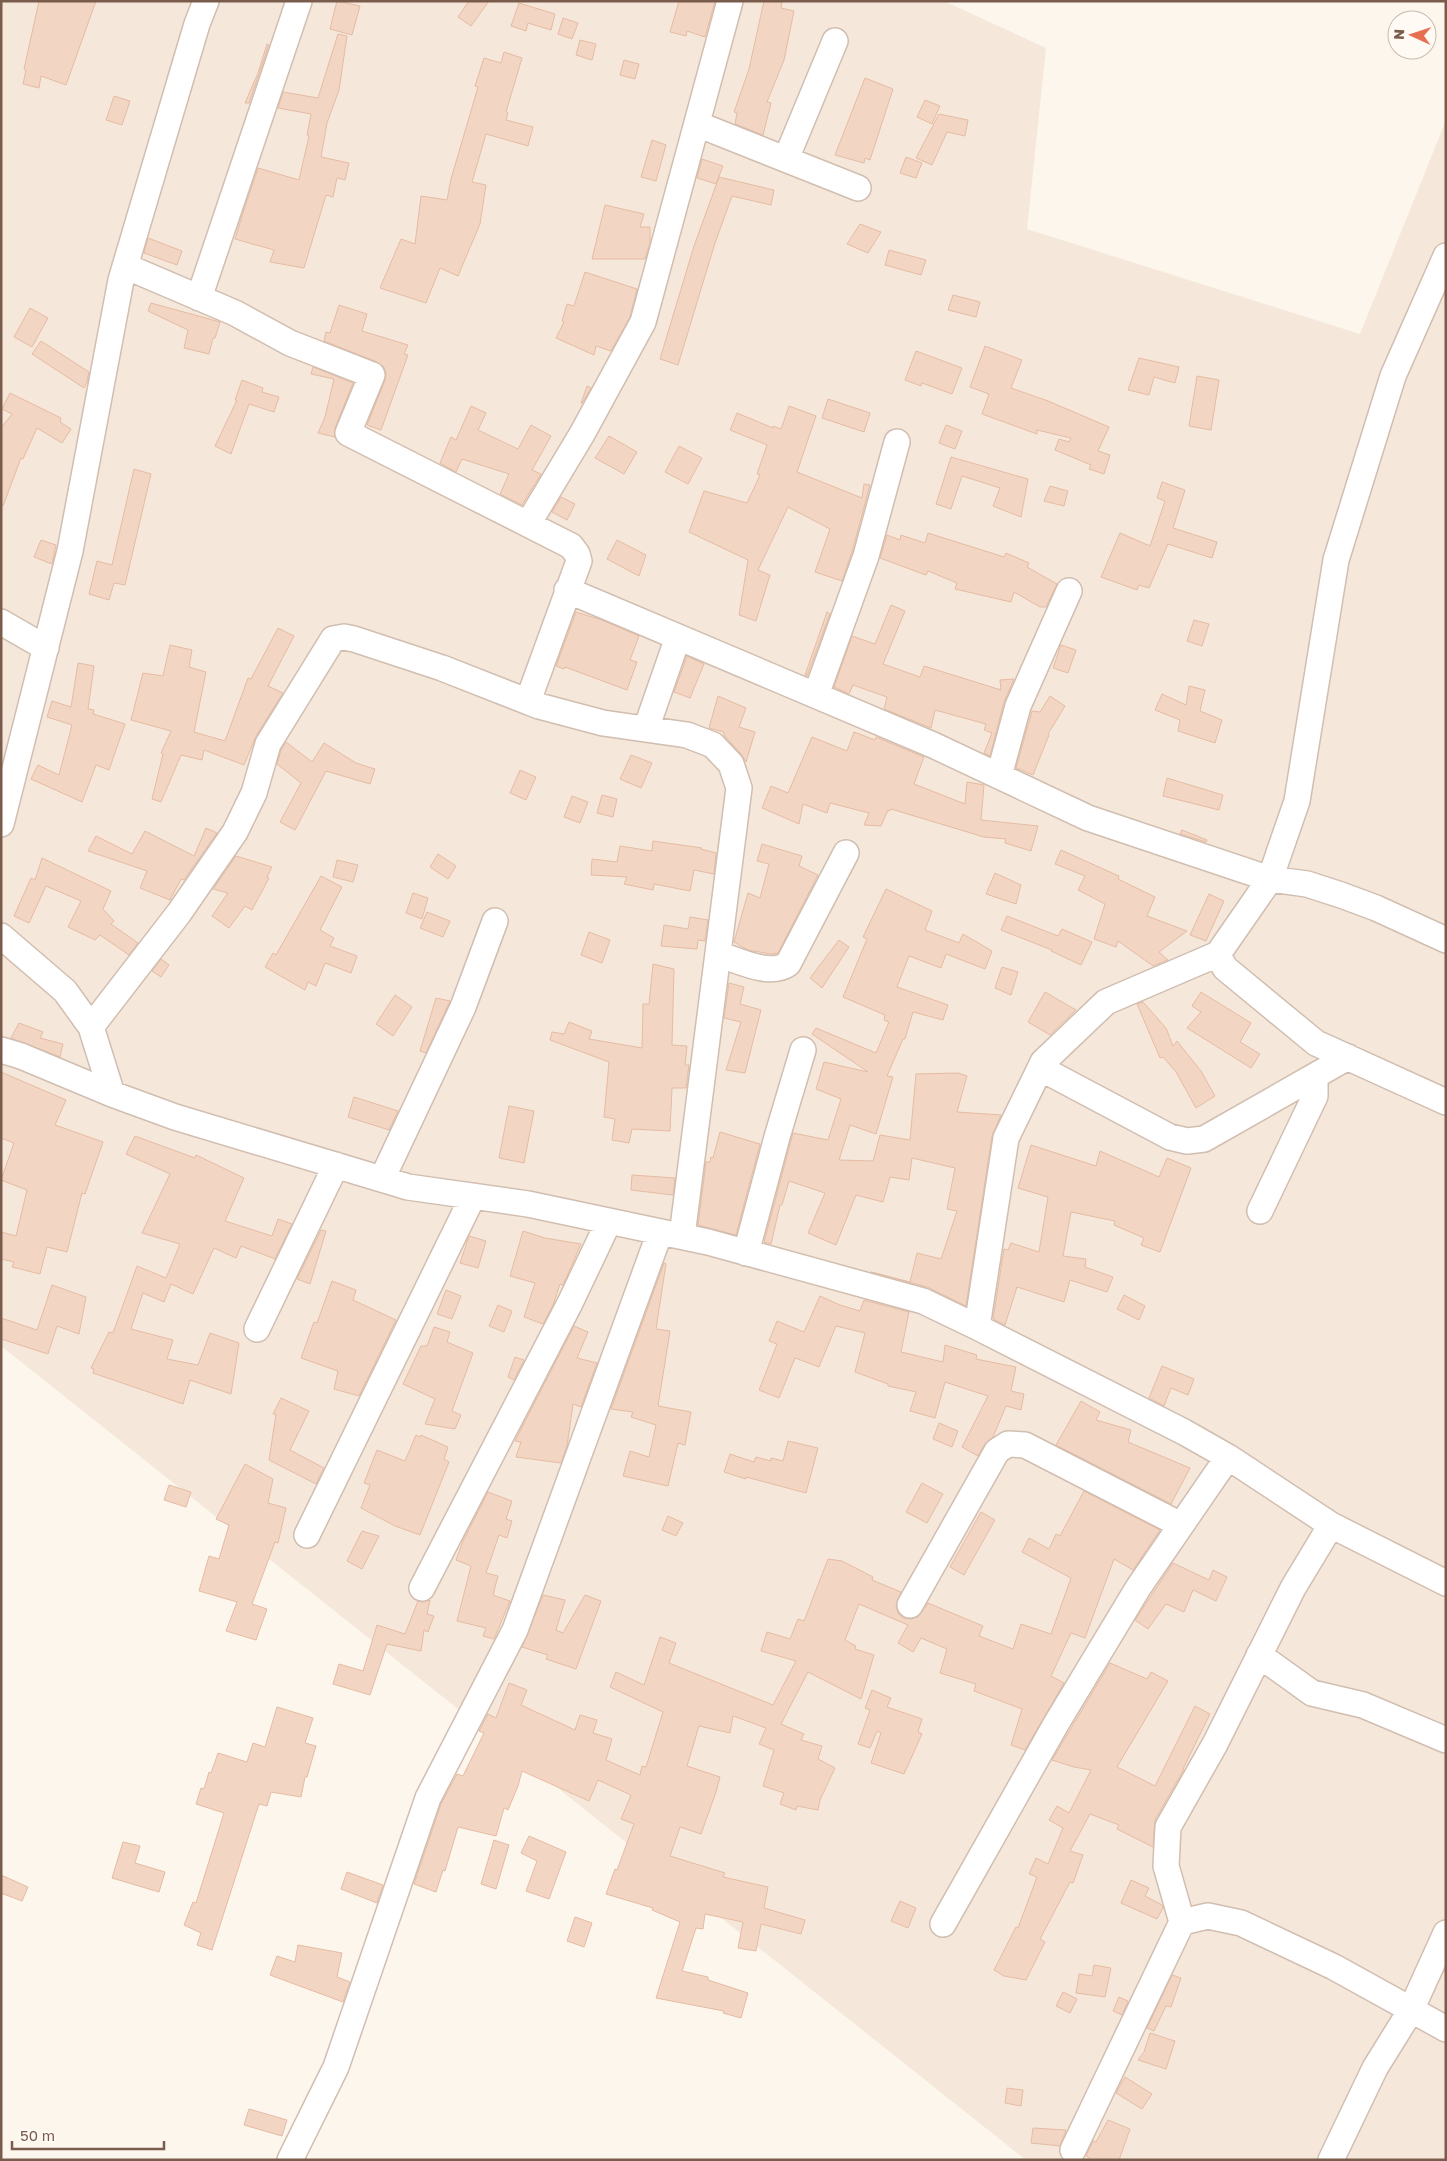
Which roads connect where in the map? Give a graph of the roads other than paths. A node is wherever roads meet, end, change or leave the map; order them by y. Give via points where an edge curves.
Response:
1 (206, 1) edge
2 (299, 1) edge
3 (730, 1) edge
4 (835, 41) dead end
5 (697, 124) junction
6 (786, 160) junction
7 (858, 188) dead end
8 (1446, 256) edge
9 (125, 266) junction
10 (199, 298) junction
11 (897, 442) dead end
12 (528, 524) junction
13 (567, 590) junction
14 (1069, 591) dead end
15 (1, 622) edge
16 (678, 637) junction
17 (46, 648) junction
18 (816, 695) junction
19 (528, 701) junction
20 (646, 729) junction
21 (999, 776) junction
22 (1, 824) edge
23 (846, 854) dead end
24 (1270, 879) junction
25 (495, 921) dead end
26 (1, 936) edge
27 (1446, 940) edge
28 (718, 954) junction
29 (1218, 954) junction
30 (91, 1027) junction
31 (1, 1050) edge
32 (803, 1050) dead end
33 (1348, 1058) junction
34 (1040, 1068) junction
35 (1315, 1076) junction
36 (112, 1094) junction
37 (1446, 1102) edge
38 (336, 1165) junction
39 (382, 1179) junction
40 (474, 1196) junction
41 (1260, 1211) dead end
42 (609, 1221) junction
43 (671, 1234) junction
44 (746, 1252) junction
45 (977, 1327) junction
46 (258, 1329) dead end
47 (1228, 1457) junction
48 (1331, 1525) junction
49 (1181, 1526) junction
50 (307, 1535) dead end
51 (1446, 1583) edge
52 (422, 1588) dead end
53 (910, 1605) dead end
54 (1259, 1655) junction
55 (1446, 1740) edge
56 (1182, 1922) junction
57 (943, 1924) dead end
58 (1446, 1932) edge
59 (1411, 2010) junction
60 (1446, 2029) edge
61 (1074, 2150) dead end
62 (290, 2160) edge
63 (1332, 2160) edge

1 - 9 street
2 - 10 street
3 - 5 street
4 - 6 street
5 - 6 street
5 - 12 street via 642,322 582,434
6 - 7 street
8 - 24 street via 1393,376 1336,560 1297,801
9 - 10 street
9 - 17 street via 70,551
10 - 12 street via 290,343 372,376 348,433
11 - 18 street via 866,556
12 - 13 street via 571,546 576,554 578,561
13 - 16 street
13 - 19 street
14 - 21 street via 1018,706
15 - 17 street
16 - 18 street
16 - 20 street
17 - 22 street
18 - 21 street
19 - 20 street via 603,723
19 - 30 street via 354,639 333,639 268,744 254,793 235,832 179,913
20 - 28 street via 687,735 713,745 732,764 739,788
21 - 24 street via 1088,818
23 - 28 street via 788,964 781,969 767,969
24 - 27 street via 1307,884 1341,895
24 - 29 street
25 - 39 street via 463,1007
26 - 30 street via 66,991
28 - 43 street
29 - 33 street via 1225,968 1316,1043
29 - 34 street via 1106,1002
30 - 36 street
31 - 36 street
32 - 44 street
33 - 35 street
33 - 37 street
34 - 35 street via 1170,1137 1187,1141 1204,1139
34 - 45 street via 1006,1138
35 - 41 street via 1315,1096
36 - 38 street via 175,1117
38 - 39 street
38 - 46 street
39 - 40 street via 408,1187
40 - 42 street
40 - 50 street
42 - 43 street
42 - 52 street
43 - 44 street
43 - 62 street via 515,1630 428,1798 336,2068
44 - 45 street via 923,1301
45 - 47 street
47 - 48 street
47 - 49 street
48 - 51 street
48 - 54 street via 1293,1588
49 - 53 street via 1025,1446 1008,1444 997,1451
49 - 57 street via 1138,1588 1056,1724
54 - 55 street via 1312,1693 1363,1705
54 - 56 street via 1215,1744 1168,1827 1166,1866
56 - 59 street via 1208,1916 1240,1923 1334,1967
56 - 61 street
58 - 59 street
59 - 60 street
59 - 63 street via 1375,2068

